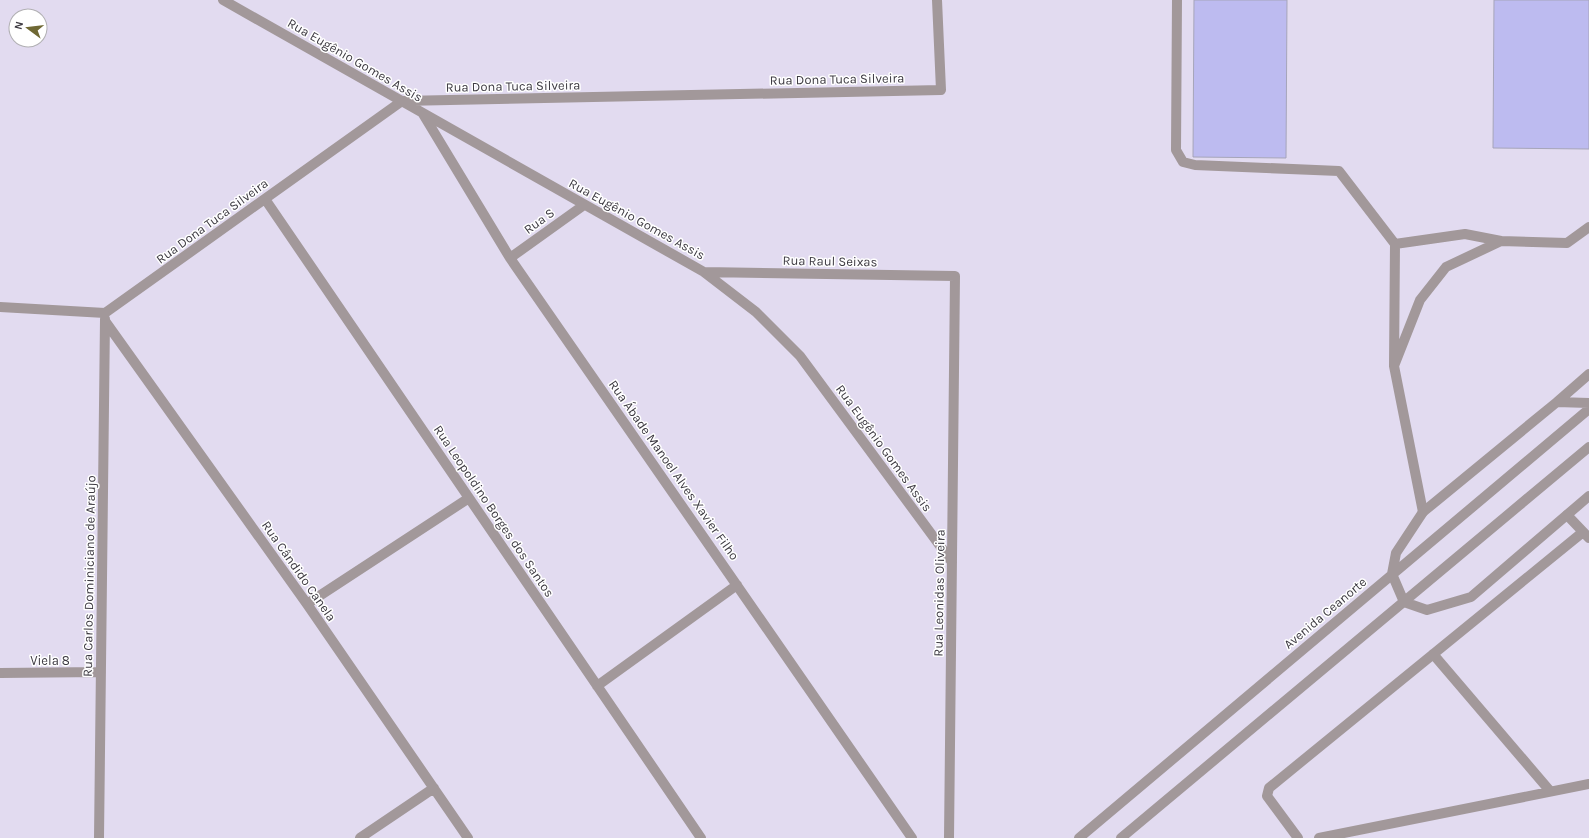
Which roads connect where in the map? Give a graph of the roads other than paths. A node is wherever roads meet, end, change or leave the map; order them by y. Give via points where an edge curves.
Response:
1 (223, 0) edge
2 (937, 0) edge
3 (1177, 0) edge
4 (402, 101) junction
5 (422, 112) junction
6 (265, 199) junction
7 (584, 205) junction
8 (1589, 228) edge
9 (1501, 241) junction
10 (1395, 244) junction
11 (510, 258) junction
12 (704, 272) junction
13 (955, 276) joint
14 (0, 307) edge
15 (105, 317) junction
16 (1394, 366) junction
17 (1589, 374) edge
18 (1557, 402) junction
19 (1589, 403) edge
20 (1589, 409) edge
21 (1589, 447) edge
22 (1589, 496) edge
23 (469, 498) junction
24 (1423, 512) junction
25 (1567, 515) junction
26 (1586, 535) edge
27 (952, 562) junction
28 (1392, 574) junction
29 (737, 585) junction
30 (1404, 602) junction
31 (307, 604) junction
32 (1433, 654) junction
33 (101, 672) junction
34 (0, 673) edge
35 (597, 686) junction
36 (1589, 784) edge
37 (434, 788) junction
38 (1550, 791) junction
39 (99, 838) edge
40 (360, 838) edge
41 (468, 838) edge
42 (701, 838) edge
43 (912, 838) edge
44 (949, 838) edge
45 (1079, 838) edge
46 (1121, 838) edge
47 (1298, 838) edge
48 (1320, 838) edge

1 - 4 street, Rua Eugênio Gomes Assis
2 - 4 street, Rua Dona Tuca Silveira via 942,90
3 - 10 street via 1176,150 1183,162 1195,165 1339,171
4 - 5 street, Rua Eugênio Gomes Assis
4 - 6 street, Rua Dona Tuca Silveira
5 - 7 street, Rua Eugênio Gomes Assis
5 - 11 street, Rua Ábade Manoel Alves Xavier Filho
6 - 15 street, Rua Dona Tuca Silveira
6 - 23 street, Rua Leopoldino Borges dos Santos
7 - 11 street, Rua S
7 - 12 street, Rua Eugênio Gomes Assis
8 - 9 street via 1567,243
9 - 10 street via 1465,234
9 - 16 street via 1446,267 1420,300
10 - 16 street
11 - 29 street, Rua Ábade Manoel Alves Xavier Filho
12 - 13 street, Rua Raul Seixas
12 - 27 street, Rua Eugênio Gomes Assis via 756,312 800,356
13 - 27 street, Rua Leonidas Oliveira
14 - 15 street
15 - 31 street, Rua Cândido Canela
15 - 33 street, Rua Carlos Dominiciano de Araújo
16 - 24 street
17 - 18 street
18 - 19 street
18 - 24 street
20 - 28 street, Avenida Ceanorte
21 - 30 street
22 - 25 street
23 - 31 street
23 - 35 street, Rua Leopoldino Borges dos Santos
24 - 28 street via 1396,553
25 - 26 street
25 - 30 street via 1471,597 1427,610
26 - 32 street
27 - 44 street, Rua Leonidas Oliveira
28 - 30 street
28 - 45 street, Avenida Ceanorte
29 - 35 street
29 - 43 street, Rua Ábade Manoel Alves Xavier Filho
30 - 46 street
31 - 37 street, Rua Cândido Canela
32 - 38 street
32 - 47 street via 1269,788 1267,796
33 - 34 street, Viela 8
33 - 39 street, Rua Carlos Dominiciano de Araújo
35 - 42 street, Rua Leopoldino Borges dos Santos
36 - 38 street
37 - 40 street
37 - 41 street, Rua Cândido Canela
38 - 48 street

